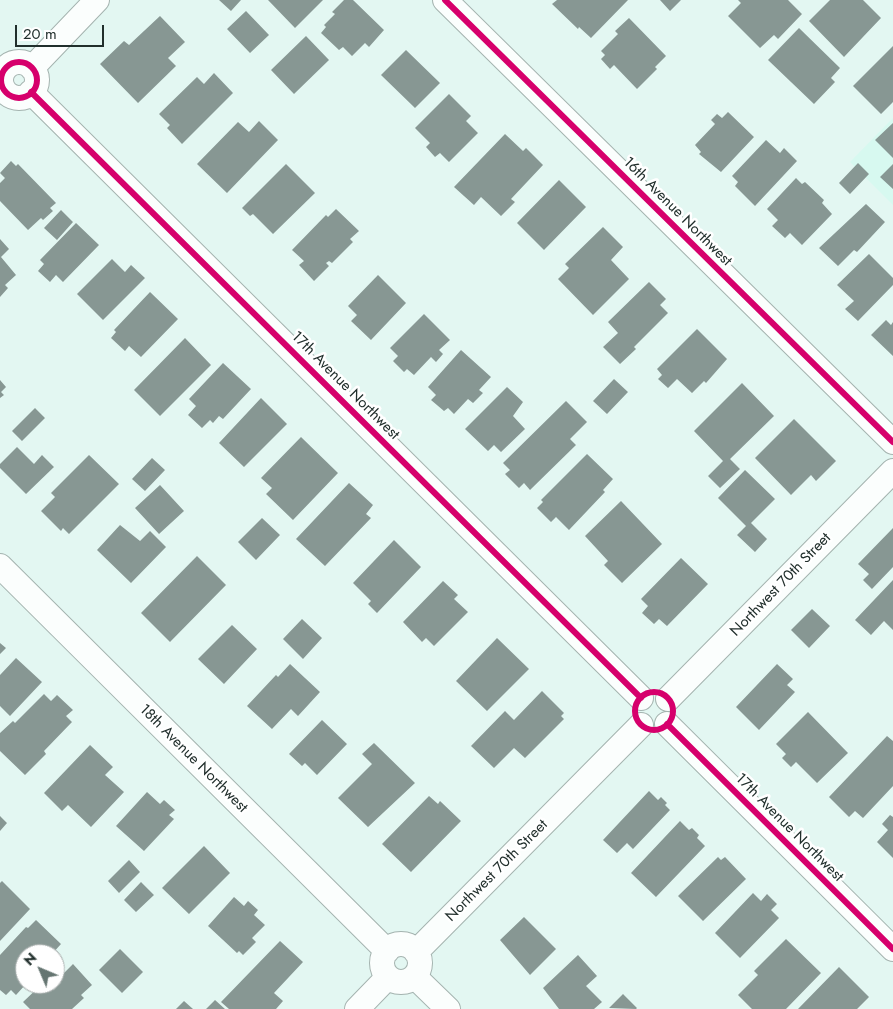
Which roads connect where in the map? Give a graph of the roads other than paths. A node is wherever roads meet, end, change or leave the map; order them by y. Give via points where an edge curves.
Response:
1 (98, 0) edge
2 (445, 0) edge
3 (3, 65) edge
4 (32, 68) junction
5 (31, 92) junction
6 (3, 95) edge
7 (893, 444) edge
8 (893, 470) edge
9 (0, 566) edge
10 (641, 698) junction
11 (668, 699) junction
12 (667, 724) junction
13 (641, 725) junction
14 (893, 949) edge
15 (387, 951) junction
16 (416, 952) junction
17 (388, 977) junction
18 (415, 977) junction
19 (357, 1009) edge
20 (448, 1009) edge

1 - 4 street
2 - 7 street, 16th Avenue Northwest
3 - 4 street via 22,62
3 - 6 street via 0,79
4 - 5 street via 37,79
5 - 6 street via 19,98
5 - 10 street, 17th Avenue Northwest
7 - 8 street via 888,458
8 - 11 street, Northwest 70th Street
9 - 15 street, 18th Avenue Northwest
10 - 11 street via 657,692
10 - 13 street via 634,711
11 - 12 street via 673,711
12 - 13 street via 654,730
12 - 14 street, 17th Avenue Northwest
13 - 16 street, Northwest 70th Street
15 - 16 street via 403,944
15 - 17 street via 382,962
16 - 18 street via 420,965
17 - 18 street via 396,982
17 - 19 street
18 - 20 street

